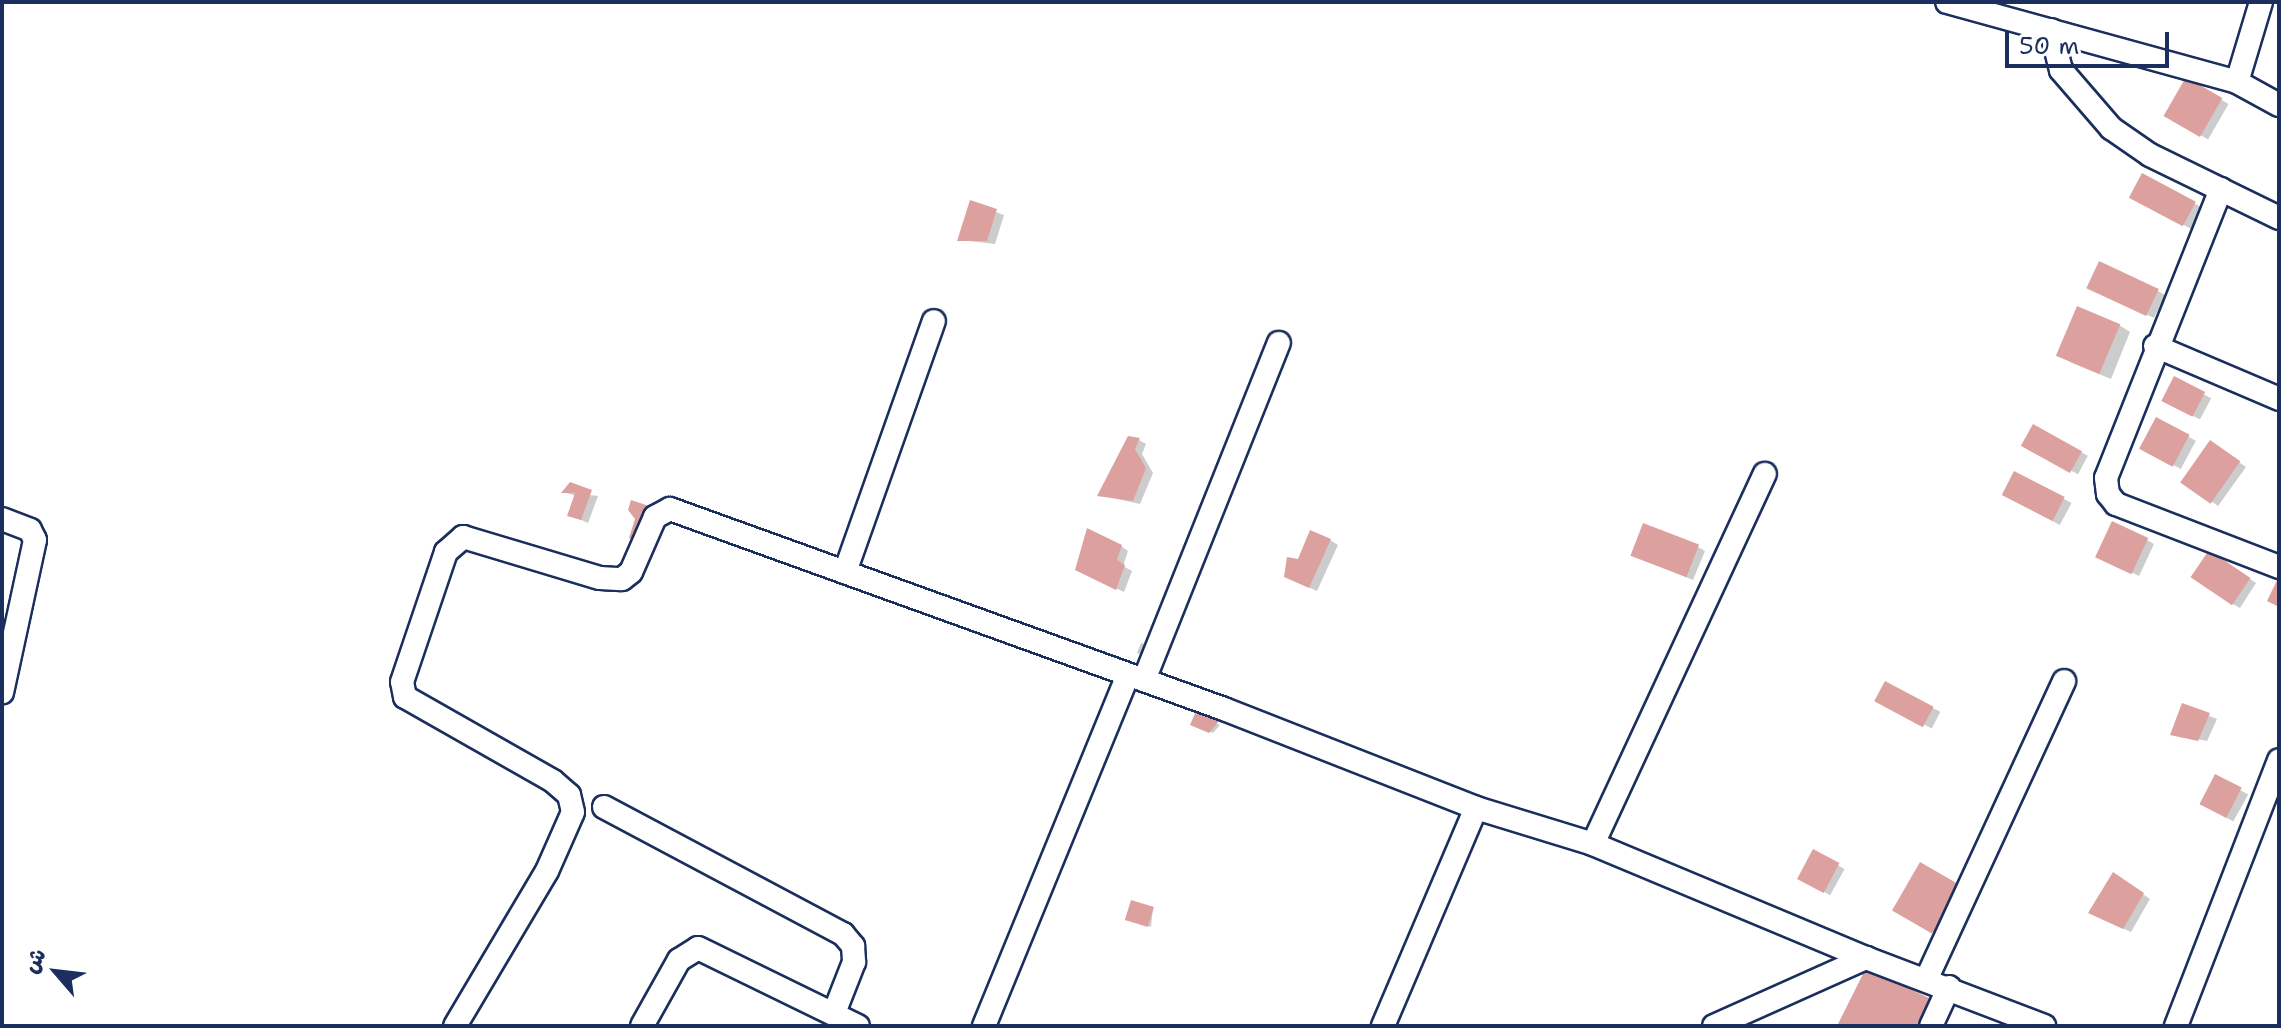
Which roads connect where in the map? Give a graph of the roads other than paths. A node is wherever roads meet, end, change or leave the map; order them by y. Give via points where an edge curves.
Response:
1 (1947, 2) edge
2 (2261, 2) edge
3 (2051, 30) junction
4 (2237, 82) junction
5 (2279, 105) edge
6 (2221, 189) junction
7 (2279, 218) edge
8 (934, 321) dead end
9 (1279, 343) dead end
10 (2155, 346) junction
11 (2279, 399) edge
12 (1765, 474) dead end
13 (2, 519) edge
14 (2279, 567) edge
15 (845, 572) junction
16 (1136, 677) junction
17 (2064, 681) dead end
18 (2, 692) edge
19 (2279, 760) edge
20 (604, 807) dead end
21 (1476, 808) junction
22 (1593, 844) junction
23 (1866, 958) junction
24 (1927, 978) junction
25 (1949, 987) junction
26 (834, 1013) junction
27 (455, 1026) edge
28 (642, 1026) edge
29 (858, 1026) edge
30 (984, 1026) edge
31 (1383, 1026) edge
32 (1714, 1026) edge
33 (1931, 1026) edge
34 (2044, 1026) edge
35 (2176, 1026) edge

1 - 3 street
2 - 4 street
3 - 4 street
3 - 6 street via 2061,70 2111,128 2150,155
4 - 5 street
6 - 7 street
6 - 10 street
8 - 15 street
9 - 16 street
10 - 11 street
10 - 14 street via 2106,478 2108,494 2116,504
12 - 22 street
13 - 18 street via 30,530 35,540
15 - 16 street
15 - 27 street via 670,509 655,517 631,572 611,581 485,541 453,540 402,682 405,697 553,781 569,795 573,812 547,871
16 - 21 street
16 - 30 street
17 - 24 street
19 - 35 street
20 - 26 street via 843,934 853,946 854,962
21 - 22 street
21 - 31 street
22 - 23 street
23 - 24 street
23 - 32 street
24 - 25 street
25 - 33 street
25 - 34 street
26 - 28 street via 698,948 679,960
26 - 29 street

